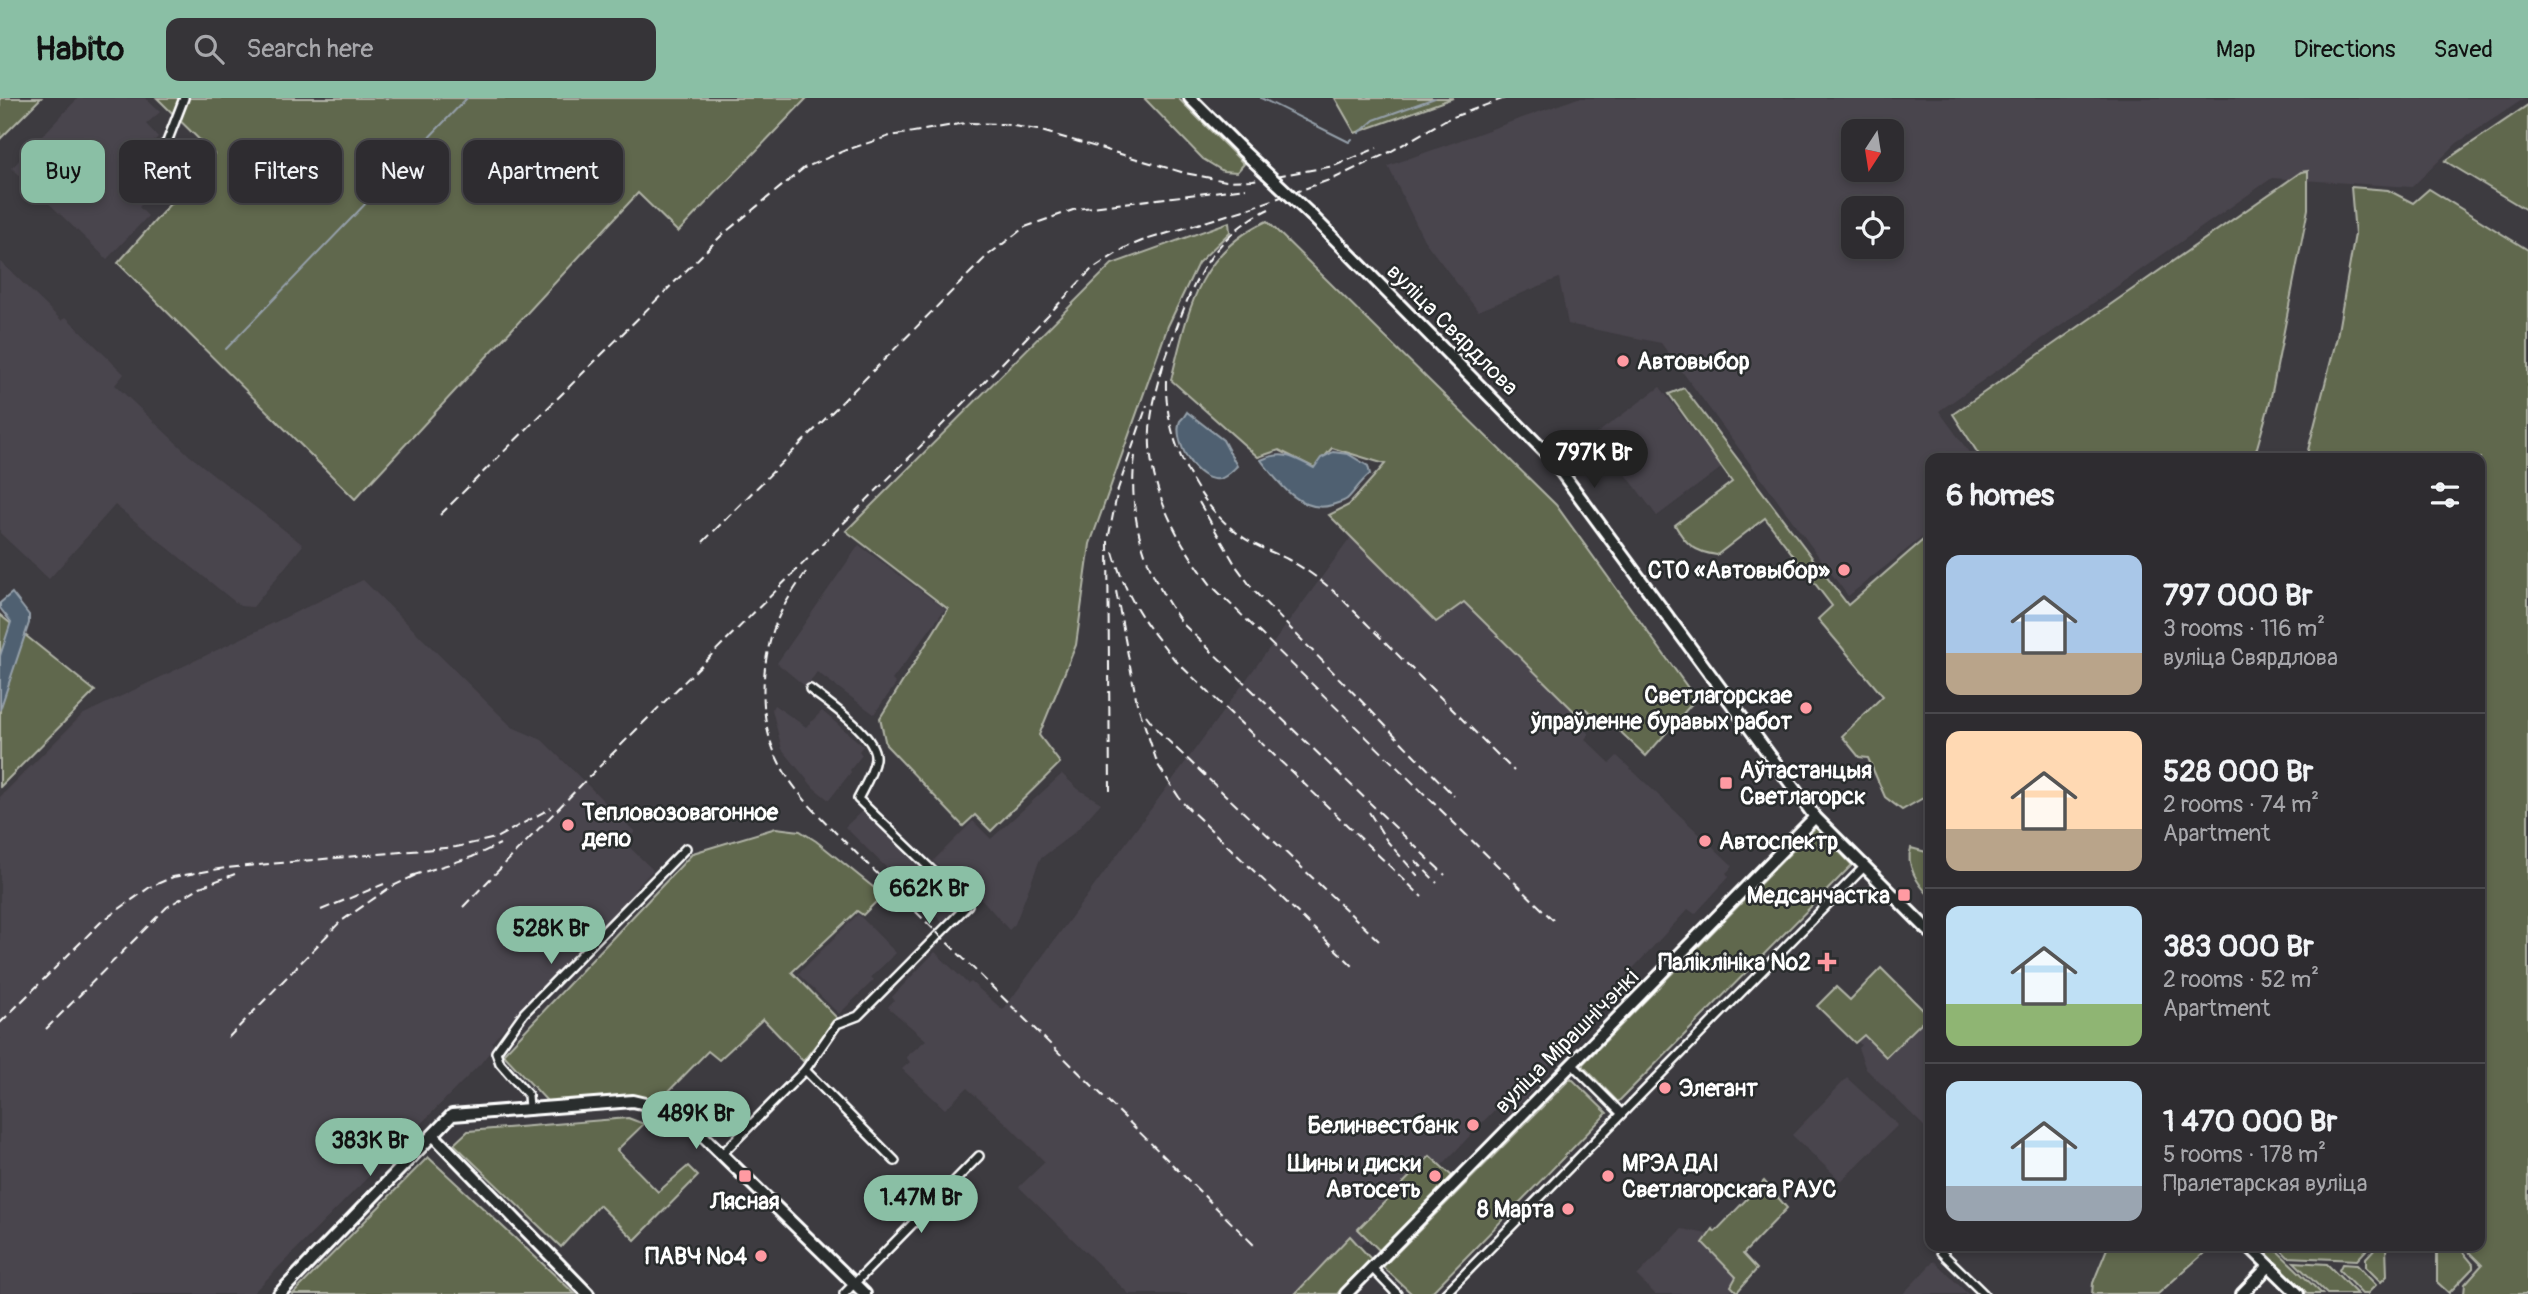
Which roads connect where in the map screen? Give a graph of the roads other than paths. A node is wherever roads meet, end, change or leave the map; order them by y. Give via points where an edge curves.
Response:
1 (184, 98) edge
2 (1190, 98) edge
3 (168, 140) edge
4 (810, 689) dead end
5 (1815, 817) junction
6 (686, 848) dead end
7 (1864, 867) junction
8 (1925, 928) edge
9 (1572, 1064) junction
10 (805, 1070) junction
11 (529, 1108) junction
12 (1622, 1113) junction
13 (433, 1135) junction
14 (722, 1154) junction
15 (979, 1156) dead end
16 (895, 1161) dead end
17 (2254, 1251) edge
18 (1941, 1252) dead end
19 (2269, 1266) junction
20 (1372, 1268) junction
21 (854, 1283) junction
22 (279, 1294) edge
23 (587, 1294) edge
24 (844, 1294) edge
25 (865, 1294) edge
26 (1346, 1294) edge
27 (1397, 1294) edge
28 (1445, 1294) edge
29 (1984, 1294) edge
30 (2242, 1294) edge
31 (2298, 1294) edge

1 - 3 street
2 - 5 street, вуліца Свярдлова, bridge via 1551,458
4 - 10 street via 872,743 876,757 858,799 968,905 858,1016 837,1024
5 - 7 street, вуліца Свярдлова
5 - 9 street, вуліца Мірашнічэнкі
6 - 11 street via 524,1013 496,1052 528,1095
7 - 8 street, вуліца Свярдлова
7 - 12 street
9 - 12 street
9 - 20 street, вуліца Мірашнічэнкі
10 - 14 street
10 - 16 street
11 - 13 street via 453,1115
11 - 14 street via 633,1101 656,1106 699,1132
12 - 28 street
13 - 22 street
13 - 23 street
14 - 21 street
15 - 21 street
17 - 19 street
18 - 29 street
19 - 30 street
19 - 31 street
20 - 26 street, вуліца Мірашнічэнкі
20 - 27 street
21 - 24 street
21 - 25 street

